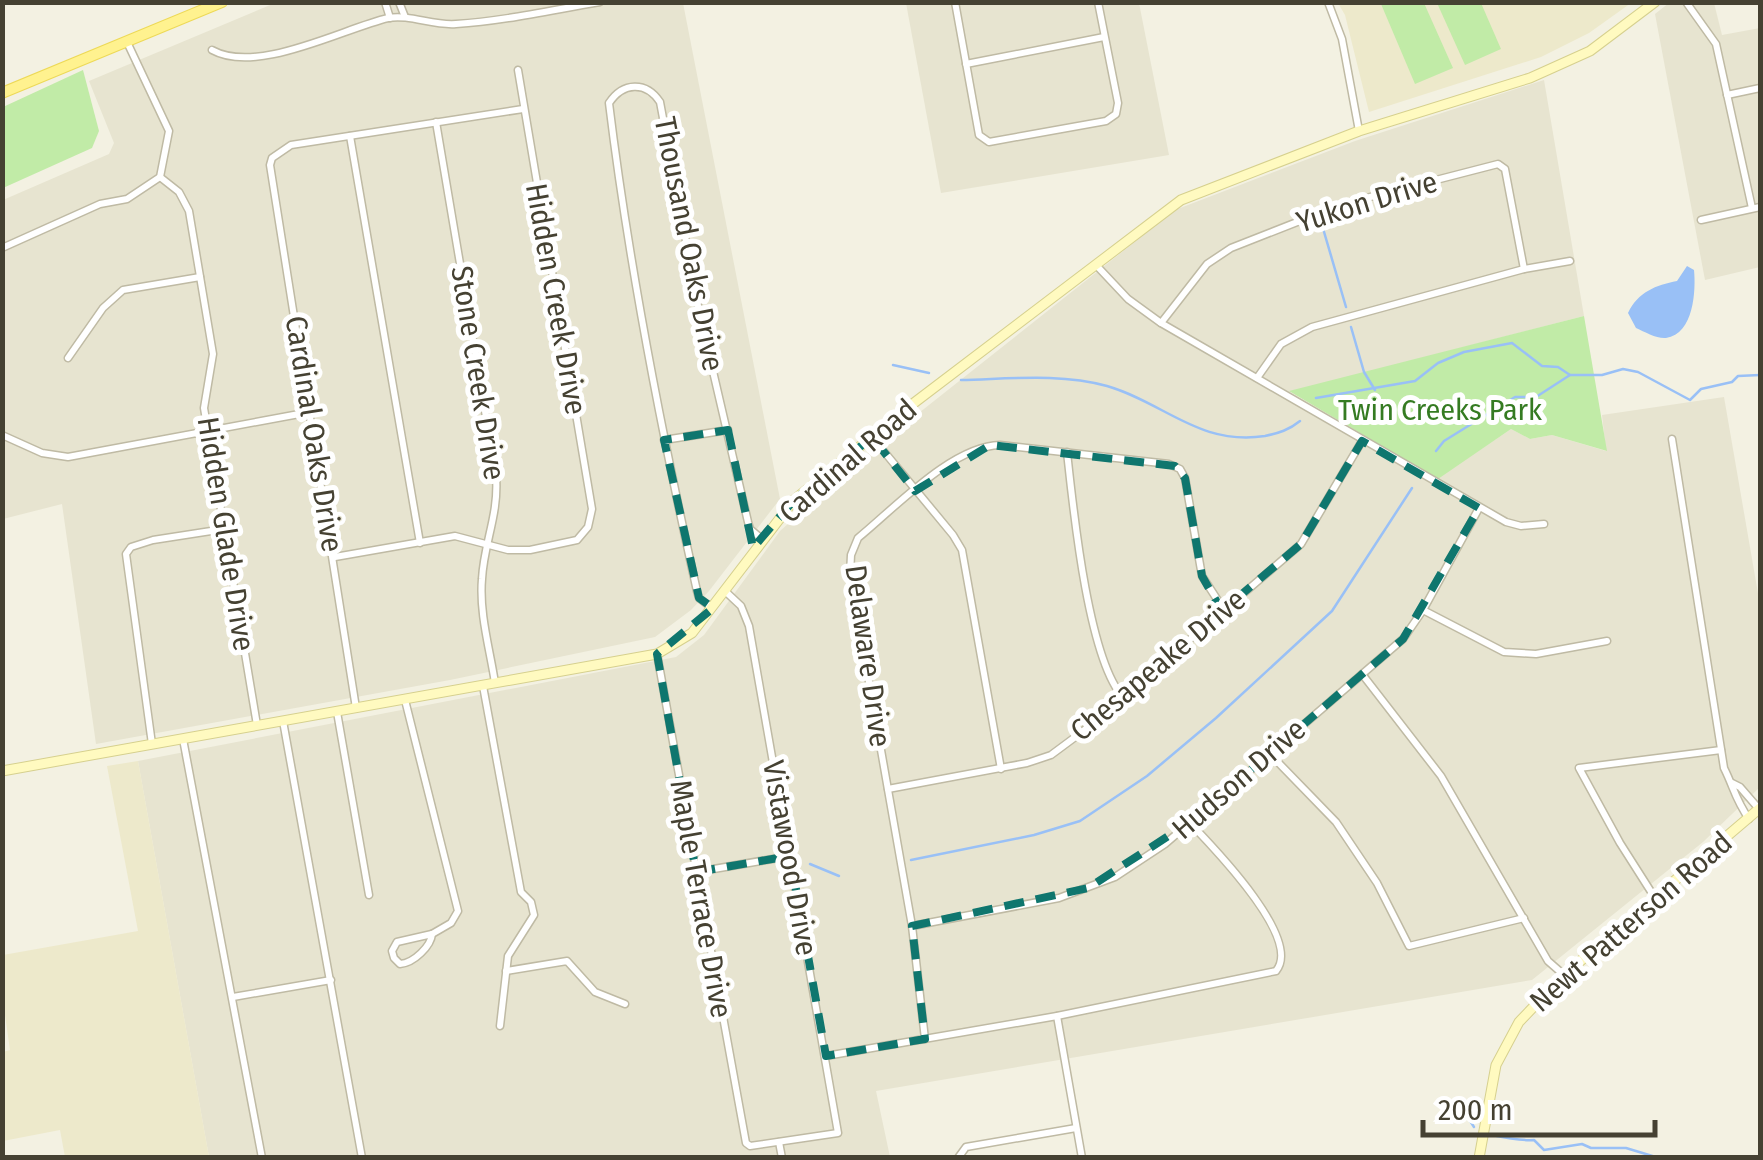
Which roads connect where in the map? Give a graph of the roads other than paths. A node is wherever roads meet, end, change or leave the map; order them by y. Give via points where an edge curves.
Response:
1 (222, 2) edge
2 (385, 2) edge
3 (399, 2) edge
4 (600, 2) edge
5 (955, 2) edge
6 (1098, 2) edge
7 (1328, 2) edge
8 (1655, 2) edge
9 (1686, 2) edge
10 (390, 18) junction
11 (405, 18) junction
12 (1104, 37) junction
13 (127, 42) junction
14 (212, 50) dead end
15 (966, 64) junction
16 (518, 70) dead end
17 (1760, 88) edge
18 (2, 93) edge
19 (1727, 95) junction
20 (523, 109) junction
21 (436, 122) junction
22 (1359, 131) junction
23 (350, 136) junction
24 (160, 177) junction
25 (1756, 208) edge
26 (1701, 220) dead end
27 (2, 248) edge
28 (1570, 261) dead end
29 (1095, 264) junction
30 (1524, 269) junction
31 (200, 277) junction
32 (1161, 323) junction
33 (68, 358) dead end
34 (1257, 378) junction
35 (310, 412) junction
36 (728, 430) junction
37 (207, 432) junction
38 (2, 435) edge
39 (872, 437) junction
40 (1672, 439) dead end
41 (664, 440) junction
42 (1362, 441) junction
43 (1067, 452) junction
44 (915, 491) junction
45 (1479, 508) junction
46 (1544, 524) dead end
47 (224, 530) junction
48 (764, 540) junction
49 (420, 542) junction
50 (489, 544) junction
51 (334, 557) junction
52 (725, 591) junction
53 (713, 608) junction
54 (1224, 610) junction
55 (1423, 610) junction
56 (1607, 641) dead end
57 (657, 654) junction
58 (1362, 674) junction
59 (496, 683) junction
60 (483, 686) junction
61 (1123, 697) junction
62 (405, 700) junction
63 (356, 708) junction
64 (337, 712) junction
65 (283, 722) junction
66 (257, 726) junction
67 (184, 739) junction
68 (152, 745) junction
69 (1721, 750) junction
70 (1269, 752) junction
71 (1001, 768) junction
72 (2, 771) edge
73 (1732, 783) junction
74 (888, 789) junction
75 (1760, 809) edge
76 (1749, 818) junction
77 (1190, 822) junction
78 (790, 856) junction
79 (696, 872) junction
80 (369, 895) dead end
81 (1656, 899) junction
82 (1524, 918) junction
83 (912, 926) junction
84 (432, 934) junction
85 (506, 970) junction
86 (1564, 975) junction
87 (330, 980) junction
88 (233, 996) junction
89 (625, 1004) dead end
90 (1057, 1016) junction
91 (500, 1026) dead end
92 (925, 1039) junction
93 (826, 1056) junction
94 (1076, 1128) junction
95 (779, 1142) junction
96 (262, 1158) edge
97 (362, 1158) edge
98 (782, 1158) edge
99 (958, 1158) edge
100 (1082, 1158) edge
101 (1479, 1158) edge

1 - 13 main road
2 - 10 street
3 - 11 street
4 - 11 street via 451,25
5 - 15 street
6 - 12 street
7 - 22 street
8 - 22 street, Cardinal Road via 1574,60
9 - 19 street via 1716,44
10 - 11 street
10 - 14 street via 308,47 225,58
12 - 15 street
12 - 15 street via 1118,103 1106,120 982,140
13 - 18 main road
13 - 24 street via 169,132
16 - 20 street, Hidden Creek Drive
17 - 19 street
19 - 25 street
20 - 21 street
20 - 50 street, Hidden Creek Drive via 592,509 577,540 530,550
21 - 23 street
21 - 50 street, Stone Creek Drive via 496,476
22 - 29 street, Cardinal Road via 1181,200
23 - 35 street, Cardinal Oaks Drive via 291,146 270,171
23 - 49 street
24 - 27 street via 127,199 100,204
24 - 31 street, Hidden Glade Drive via 180,192 189,212
25 - 26 street
28 - 30 street
29 - 32 street
29 - 39 street, Cardinal Road
30 - 32 street, Yukon Drive via 1505,169 1498,164 1344,204 1231,248 1207,264
30 - 34 street via 1312,327 1282,344
31 - 33 street via 123,290
31 - 37 street, Hidden Glade Drive via 214,354 204,408
32 - 34 street
34 - 42 street
35 - 37 street
35 - 51 street, Cardinal Oaks Drive
36 - 41 street
36 - 41 street, Thousand Oaks Drive via 660,102 638,86 610,103
36 - 48 street, Thousand Oaks Drive via 750,529
37 - 38 street via 68,457
37 - 47 street, Hidden Glade Drive
39 - 44 street
39 - 48 street, Cardinal Road via 794,500
40 - 69 street
41 - 53 street, Thousand Oaks Drive via 697,591
42 - 45 street
42 - 54 street, Chesapeake Drive via 1300,544
43 - 44 street, Delaware Drive via 980,446
43 - 54 street, Delaware Drive via 1180,469 1202,576
43 - 61 street via 1097,642
44 - 71 street via 962,550
44 - 74 street, Delaware Drive via 858,538 850,565
45 - 46 street via 1520,526
45 - 55 street, Hudson Drive
47 - 66 street, Hidden Glade Drive
47 - 68 street via 128,550
48 - 52 street, Cardinal Road
49 - 50 street via 455,536
49 - 51 street
50 - 59 street, Stone Creek Drive via 481,592
51 - 63 street, Cardinal Oaks Drive
52 - 53 street, Cardinal Road
52 - 78 street, Vistawood Drive via 749,626
53 - 57 street, Cardinal Road via 681,642
54 - 61 street, Chesapeake Drive
55 - 56 street via 1504,652 1536,654
55 - 58 street, Hudson Drive
57 - 59 street, Cardinal Road
57 - 79 street, Maple Terrace Drive
58 - 70 street, Hudson Drive
58 - 82 street via 1442,776
59 - 60 street, Cardinal Road
60 - 62 street, Cardinal Road
60 - 85 street via 521,892 534,915 512,947
61 - 71 street, Chesapeake Drive via 1050,754
62 - 63 street, Cardinal Road
62 - 84 street via 458,911
63 - 64 street, Cardinal Road
64 - 65 street, Cardinal Road
64 - 80 street
65 - 66 street, Cardinal Road
65 - 87 street
66 - 67 street, Cardinal Road
67 - 68 street, Cardinal Road
67 - 88 street
68 - 72 street, Cardinal Road
69 - 73 street
69 - 81 street via 1579,768
70 - 77 street, Hudson Drive
70 - 82 street via 1336,822 1378,883 1409,946
71 - 74 street, Chesapeake Drive
73 - 75 street
73 - 76 street via 1732,795
74 - 83 street, Delaware Drive
75 - 76 street, Newt Patterson Road
76 - 81 street, Newt Patterson Road
77 - 83 street, Hudson Drive via 1140,862 1088,888
77 - 90 street via 1266,914 1280,945 1281,967
78 - 79 street
78 - 93 street, Vistawood Drive
79 - 95 street, Maple Terrace Drive via 747,1144
81 - 86 street, Newt Patterson Road
82 - 86 street via 1548,961
83 - 92 street, Delaware Drive
84 - 84 street via 412,960 400,964 394,958 400,940
85 - 89 street via 567,961 595,992
85 - 91 street
86 - 101 street, Newt Patterson Road via 1519,1022 1496,1066
87 - 88 street
87 - 97 street
88 - 96 street
90 - 92 street
90 - 94 street
92 - 93 street
93 - 95 street, Vistawood Drive via 839,1132
94 - 99 street via 974,1145
94 - 100 street
95 - 98 street

